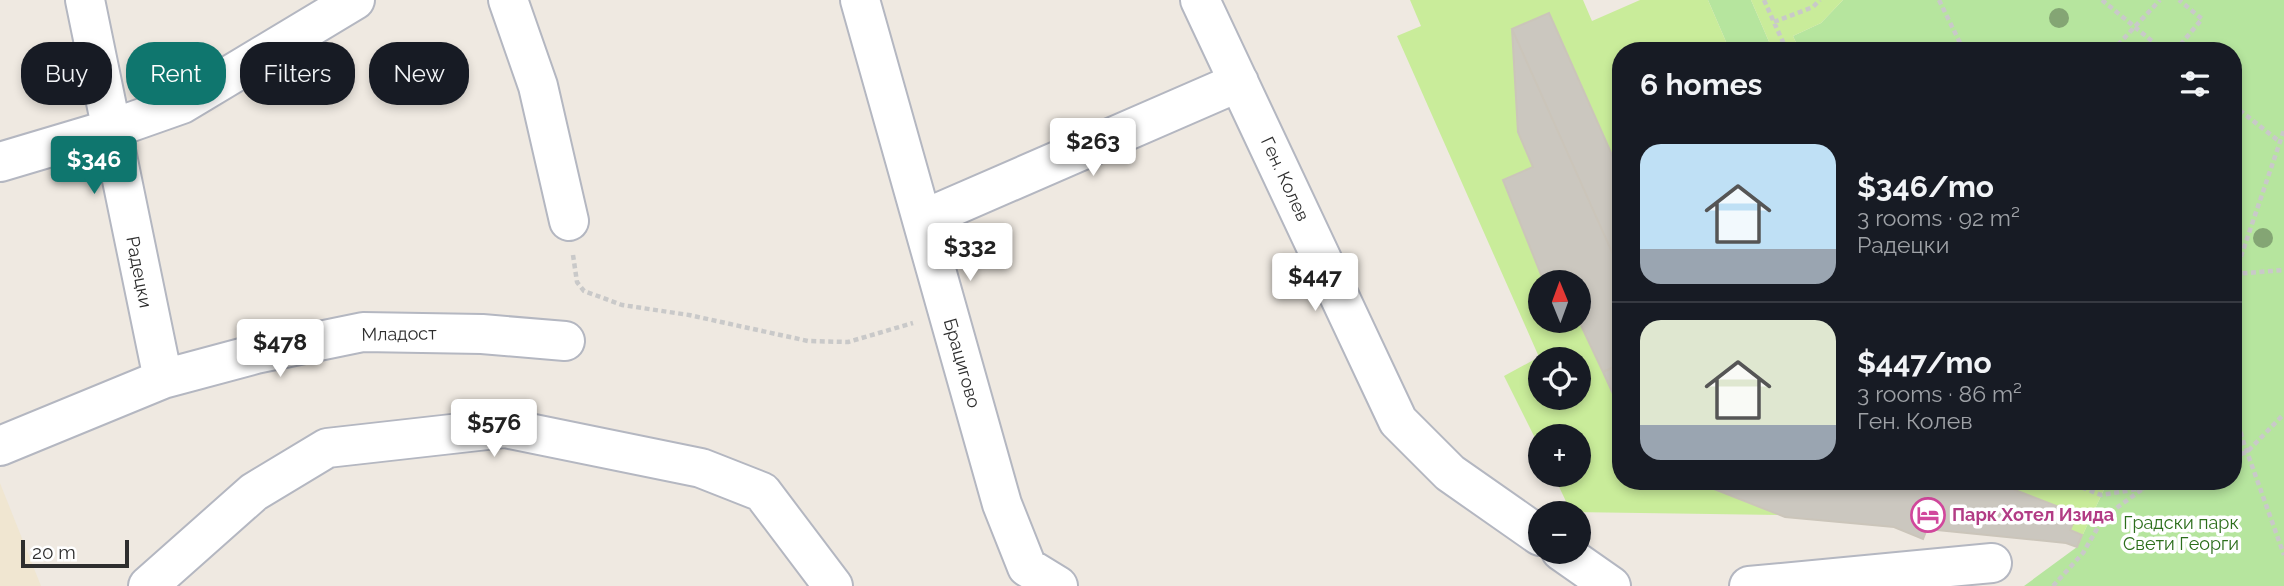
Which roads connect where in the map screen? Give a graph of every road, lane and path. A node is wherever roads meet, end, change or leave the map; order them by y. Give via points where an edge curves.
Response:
1 (85, 0) edge
2 (355, 0) edge
3 (508, 0) edge
4 (859, 0) edge
5 (1200, 0) edge
6 (1765, 0) edge
7 (1820, 0) edge
8 (1939, 0) edge
9 (2102, 0) edge
10 (2160, 0) edge
11 (2179, 0) edge
12 (1774, 22) junction
13 (2135, 28) junction
14 (1783, 42) edge
15 (1960, 42) edge
16 (2121, 42) edge
17 (2153, 42) edge
18 (2183, 42) edge
19 (1239, 82) junction
20 (2242, 112) edge
21 (111, 129) junction
22 (2284, 130) edge
23 (2280, 142) junction
24 (0, 162) edge
25 (924, 219) junction
26 (569, 221) joint
27 (2242, 251) edge
28 (2284, 270) edge
29 (2242, 273) edge
30 (947, 313) junction
31 (565, 341) dead end
32 (163, 379) junction
33 (2284, 414) edge
34 (2242, 433) edge
35 (0, 446) edge
36 (2247, 452) junction
37 (2242, 454) edge
38 (2088, 490) edge
39 (2132, 490) edge
40 (2141, 490) edge
41 (1528, 528) edge
42 (2284, 555) edge
43 (1580, 564) edge
44 (1992, 564) dead end
45 (148, 586) edge
46 (833, 586) edge
47 (1058, 586) edge
48 (1611, 586) edge
49 (1749, 586) edge
50 (2053, 586) edge

1 - 21 street, Радецки
2 - 21 street via 182,104
3 - 26 street via 538,86
4 - 25 street, Брацигово
5 - 19 street, Ген. Колев
6 - 12 path
7 - 12 path via 1814,7
8 - 15 path
9 - 13 path
10 - 13 path
11 - 18 path via 2202,19
12 - 14 path
13 - 16 path
13 - 17 path
19 - 25 street
19 - 41 street, Ген. Колев via 1398,421 1450,473
20 - 23 path
21 - 24 street
21 - 32 street, Радецки
22 - 23 path
23 - 27 path
25 - 30 street, Брацигово
26 - 30 path via 577,282 584,291 622,305 808,341 848,342
28 - 29 path
30 - 47 street, Брацигово via 1002,503 1027,566
31 - 32 street, Младост via 363,332
32 - 35 street, Младост
33 - 36 path
34 - 36 path
36 - 37 path
36 - 42 path
38 - 39 path via 2101,495
40 - 50 path via 2104,517 2083,553
43 - 48 street
44 - 49 street
45 - 46 street via 254,492 327,448 505,428 701,468 762,492

